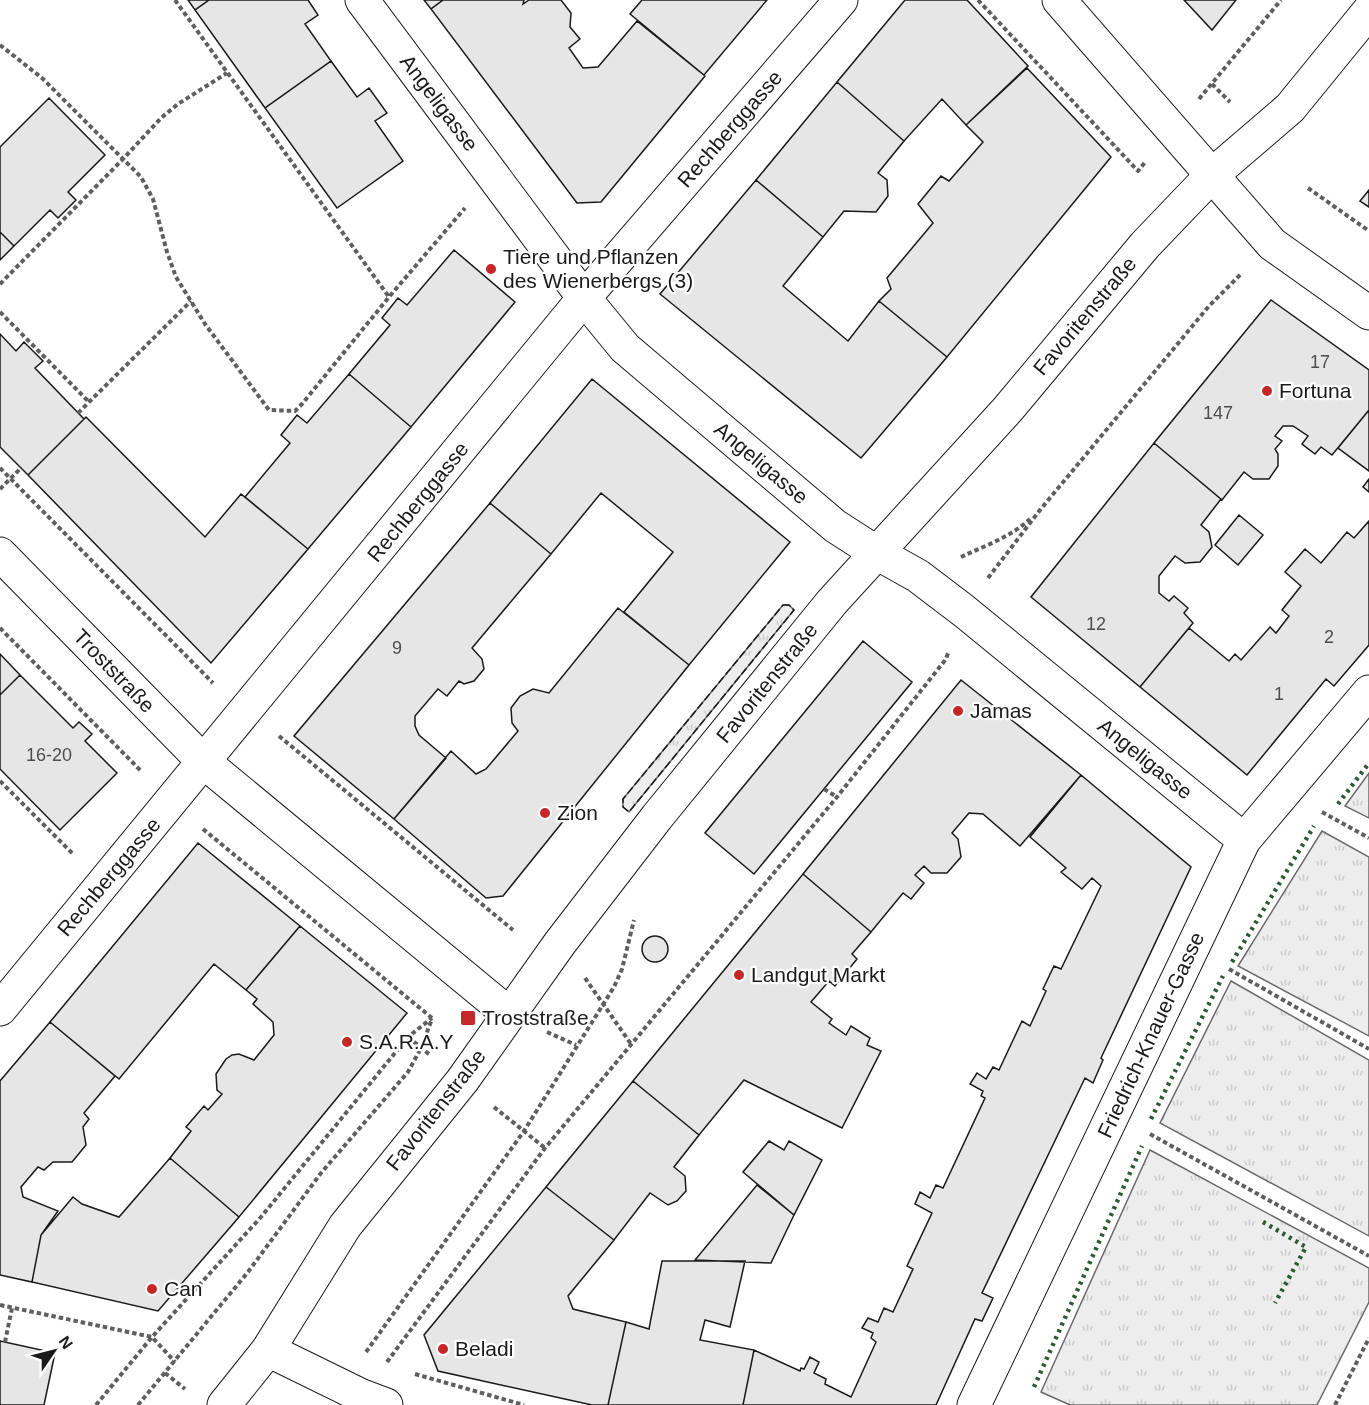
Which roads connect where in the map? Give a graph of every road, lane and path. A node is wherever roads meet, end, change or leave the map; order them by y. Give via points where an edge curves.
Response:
1 (175, 0) edge
2 (362, 0) edge
3 (842, 0) edge
4 (978, 0) edge
5 (1059, 0) edge
6 (1281, 0) edge
7 (1369, 11) edge
8 (0, 45) edge
9 (227, 73) junction
10 (1212, 84) dead end
11 (123, 159) junction
12 (1138, 171) dead end
13 (493, 175) junction
14 (1212, 175) junction
15 (1308, 188) dead end
16 (1369, 231) edge
17 (1246, 269) dead end
18 (0, 284) edge
19 (389, 297) junction
20 (584, 298) junction
21 (191, 301) junction
22 (0, 312) edge
23 (1369, 313) edge
24 (89, 402) junction
25 (78, 413) dead end
26 (21, 468) dead end
27 (0, 489) edge
28 (1040, 510) junction
29 (877, 553) junction
30 (0, 554) edge
31 (918, 576) junction
32 (964, 611) junction
33 (0, 628) edge
34 (1369, 692) edge
35 (204, 762) junction
36 (0, 781) edge
37 (824, 789) dead end
38 (1285, 791) junction
39 (837, 797) junction
40 (170, 802) junction
41 (1369, 838) edge
42 (1244, 840) junction
43 (103, 884) junction
44 (638, 910) dead end
45 (1192, 949) junction
46 (0, 1009) edge
47 (509, 1014) junction
48 (432, 1018) junction
49 (1369, 1049) edge
50 (1115, 1111) junction
51 (1369, 1256) edge
52 (0, 1305) edge
53 (12, 1308) junction
54 (152, 1337) junction
55 (1369, 1338) edge
56 (5, 1342) dead end
57 (268, 1350) junction
58 (175, 1362) junction
59 (385, 1365) junction
60 (362, 1395) edge
61 (96, 1405) edge
62 (138, 1405) edge
63 (224, 1405) edge
64 (524, 1405) edge
65 (974, 1405) edge
66 (1335, 1405) edge

1 - 9 path
2 - 13 street, Angeligasse
3 - 20 street, Rechberggasse
4 - 12 path
5 - 14 street
6 - 10 path
7 - 14 street, Favoritenstraße via 1290,108
8 - 11 path via 42,78
9 - 11 path via 160,118
9 - 19 path
11 - 18 path
11 - 21 path via 150,192 176,277
13 - 19 path
13 - 20 street, Angeligasse
14 - 23 street via 1272,244
14 - 29 street, Favoritenstraße via 1145,245 1008,409
15 - 16 path
17 - 28 path via 1209,306
19 - 21 path via 295,411 269,410
20 - 29 street, Angeligasse via 625,348 835,525
20 - 35 street, Rechberggasse
21 - 24 path
22 - 24 path
24 - 25 path
26 - 27 path
28 - 31 path via 1002,538
28 - 32 path
29 - 31 street, Angeligasse
29 - 47 street, Favoritenstraße via 832,602 657,817
30 - 35 street, Troststraße
31 - 32 street, Angeligasse
32 - 39 path via 945,659
32 - 42 street, Angeligasse
33 - 40 path
34 - 38 street, Friedrich-Knauer-Gasse
35 - 40 street, Rechberggasse
35 - 47 street, Troststraße
36 - 43 path
37 - 39 path
38 - 41 path
38 - 42 street, Friedrich-Knauer-Gasse
39 - 59 path via 545,1148
40 - 43 street, Rechberggasse
40 - 48 path
42 - 45 street, Friedrich-Knauer-Gasse
43 - 46 street, Rechberggasse
44 - 60 path via 614,987 524,1131 368,1351
45 - 49 path
45 - 50 street, Friedrich-Knauer-Gasse
47 - 57 street, Favoritenstraße via 462,1081 345,1226
48 - 54 path via 408,1037 261,1217
48 - 58 path via 408,1072 321,1173
50 - 51 path
50 - 65 street, Friedrich-Knauer-Gasse
52 - 53 path
53 - 54 path
53 - 56 path
54 - 58 path
54 - 61 path
55 - 66 path
57 - 60 street
57 - 63 street, Favoritenstraße
58 - 62 path
59 - 60 path
59 - 64 path

